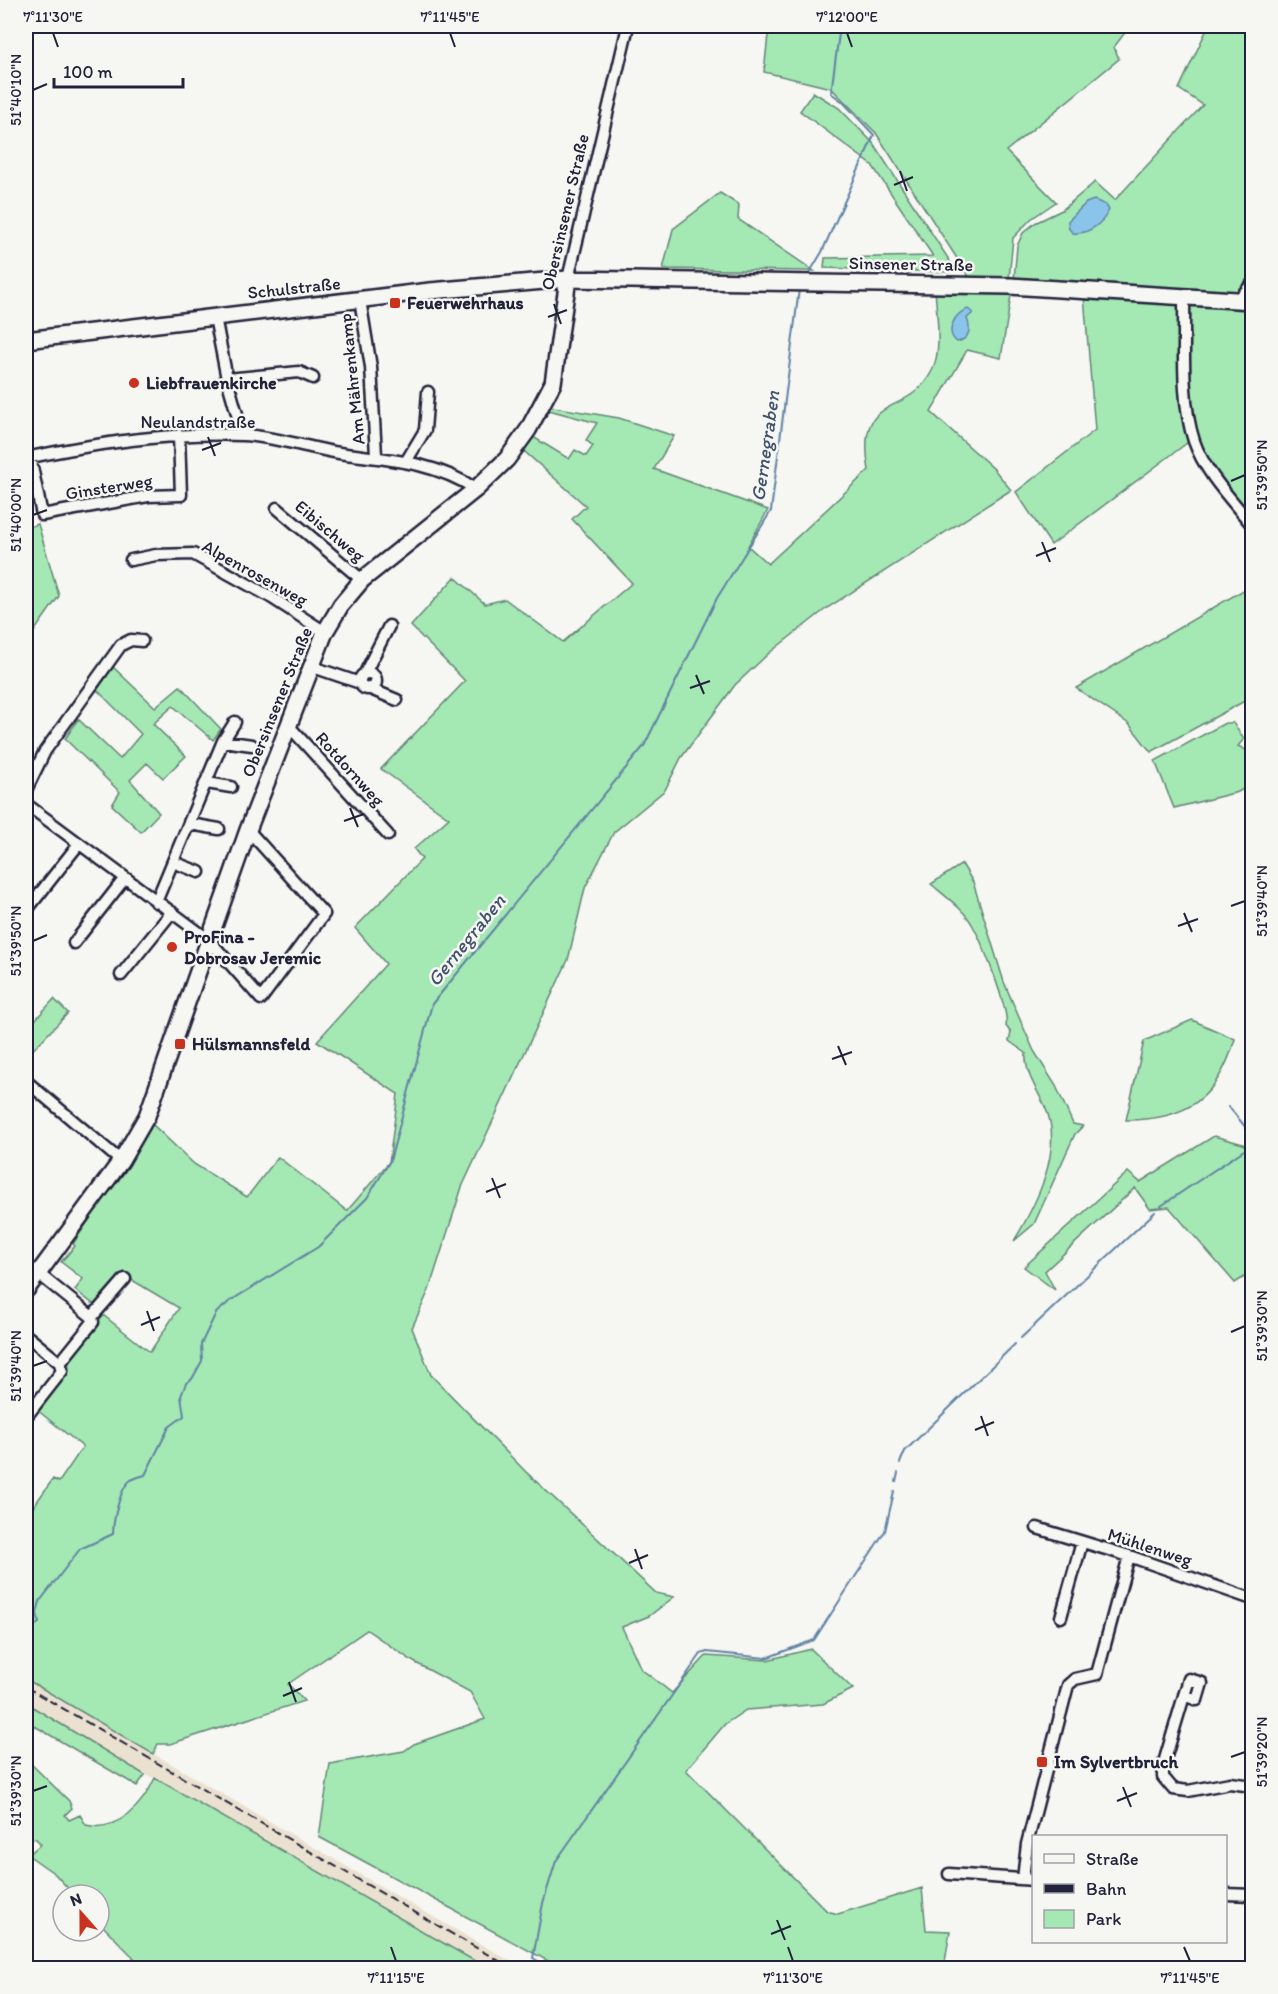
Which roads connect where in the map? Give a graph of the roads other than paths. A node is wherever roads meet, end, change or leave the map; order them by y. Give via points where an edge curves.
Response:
1 (628, 26) edge
2 (568, 279) junction
3 (1252, 284) edge
4 (1184, 297) junction
5 (360, 300) junction
6 (1245, 301) edge
7 (215, 317) junction
8 (26, 340) edge
9 (313, 378) dead end
10 (226, 379) junction
11 (428, 392) dead end
12 (179, 435) junction
13 (243, 435) junction
14 (376, 455) junction
15 (28, 458) edge
16 (407, 460) junction
17 (476, 489) junction
18 (277, 508) dead end
19 (1252, 525) edge
20 (130, 560) dead end
21 (362, 580) junction
22 (389, 626) dead end
23 (325, 632) junction
24 (142, 641) dead end
25 (310, 666) junction
26 (365, 682) junction
27 (397, 700) dead end
28 (235, 722) dead end
29 (288, 725) junction
30 (224, 741) junction
31 (252, 746) dead end
32 (207, 783) junction
33 (231, 787) dead end
34 (26, 790) edge
35 (26, 804) edge
36 (189, 824) junction
37 (219, 829) dead end
38 (248, 830) junction
39 (388, 835) dead end
40 (78, 844) junction
41 (173, 862) junction
42 (199, 872) dead end
43 (126, 878) junction
44 (156, 902) junction
45 (26, 911) edge
46 (171, 912) junction
47 (209, 940) junction
48 (74, 943) dead end
49 (121, 975) dead end
50 (26, 1081) edge
51 (121, 1161) junction
52 (39, 1274) junction
53 (125, 1279) dead end
54 (26, 1290) edge
55 (92, 1317) junction
56 (26, 1335) edge
57 (60, 1363) junction
58 (26, 1417) edge
59 (1037, 1528) dead end
60 (1082, 1542) junction
61 (1129, 1556) junction
62 (1252, 1599) edge
63 (1061, 1617) dead end
64 (1184, 1695) dead end
65 (1252, 1786) edge
66 (948, 1874) dead end
67 (1028, 1880) edge
68 (1227, 1894) edge
69 (1252, 1895) edge

1 - 2 street, Obersinsener Straße
2 - 4 main road, Sinsener Straße via 978,285
2 - 5 main road, Schulstraße
2 - 17 main road, Obersinsener Straße via 553,383 507,459
3 - 6 street
4 - 6 main road, Sinsener Straße
4 - 19 street via 1188,402 1194,440 1219,484
5 - 7 main road, Schulstraße
5 - 14 street, Am Mährenkamp via 371,367
7 - 8 main road, Schulstraße
7 - 10 street
9 - 10 street via 299,372
10 - 13 street
11 - 16 street via 425,430
12 - 13 street, Neulandstraße
12 - 15 street, Neulandstraße via 146,436
12 - 15 street, Ginsterweg via 181,495 148,496 42,515
13 - 14 street, Neulandstraße via 346,454
14 - 16 street, Neulandstraße
16 - 17 street, Neulandstraße
17 - 21 main road, Obersinsener Straße
18 - 21 street, Eibischweg
20 - 23 street, Alpenrosenweg via 193,554
21 - 23 main road, Obersinsener Straße
22 - 26 street
23 - 25 main road, Obersinsener Straße
24 - 34 street via 131,640 121,645 45,751
25 - 26 street
25 - 29 main road, Obersinsener Straße
26 - 27 street
28 - 30 street
29 - 38 main road, Obersinsener Straße
29 - 39 street, Rotdornweg
30 - 31 street
30 - 32 street
32 - 33 street
32 - 36 street
35 - 40 street
36 - 37 street
36 - 41 street
38 - 47 main road, Obersinsener Straße
38 - 47 street via 324,914 261,999
40 - 43 street
40 - 45 street
41 - 42 street
41 - 44 street
43 - 44 street
43 - 48 street
44 - 46 street
46 - 47 street
46 - 49 street
47 - 51 main road, Obersinsener Straße via 147,1116
50 - 51 street
51 - 52 main road, Obersinsener Straße
52 - 54 main road, Obersinsener Straße
52 - 55 street
53 - 55 street
55 - 57 street via 93,1322
56 - 57 street
57 - 58 street via 62,1371
59 - 60 street, Mühlenweg
60 - 61 street, Mühlenweg
60 - 63 street
61 - 62 street, Mühlenweg
61 - 67 street via 1097,1674 1075,1679 1068,1685 1027,1844
64 - 65 street via 1163,1777 1173,1789 1188,1791 1230,1783
66 - 67 street
68 - 69 street

